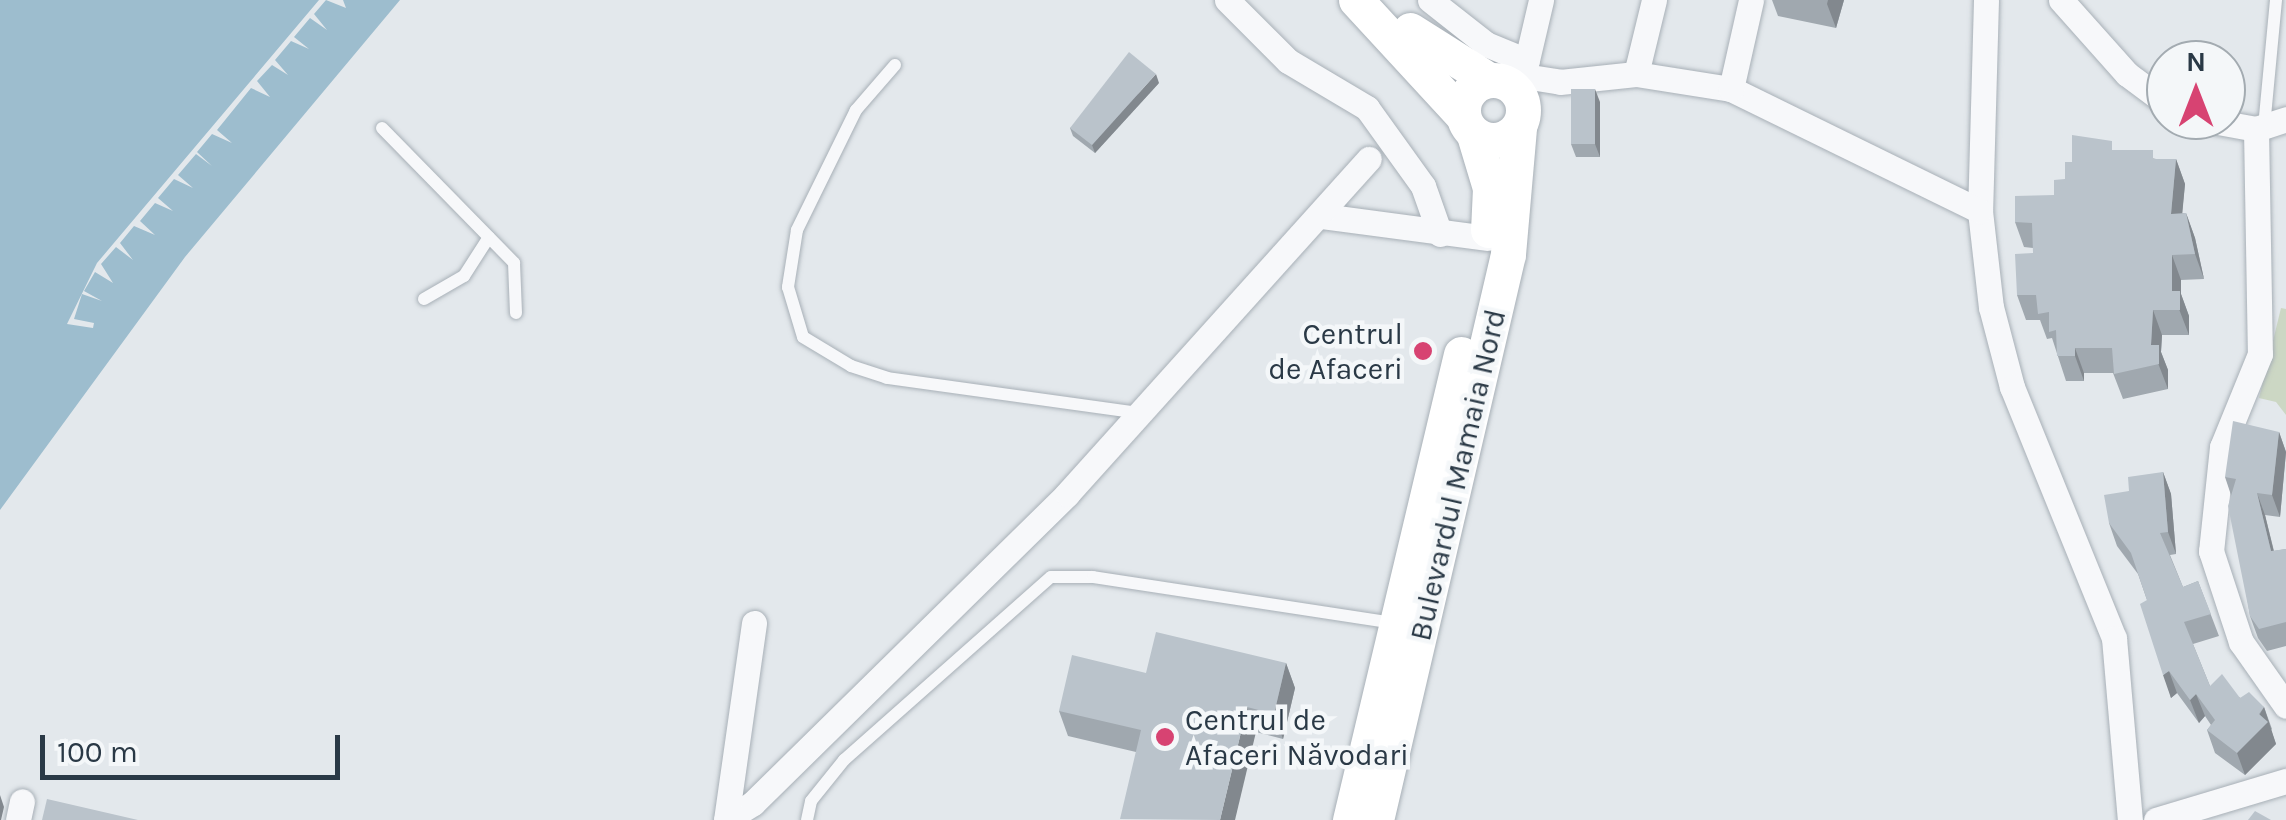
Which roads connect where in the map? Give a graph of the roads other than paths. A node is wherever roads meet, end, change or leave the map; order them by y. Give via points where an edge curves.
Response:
1 (1227, 0) edge
2 (1356, 0) edge
3 (1370, 0) edge
4 (1430, 0) edge
5 (1540, 0) edge
6 (1654, 0) edge
7 (1751, 0) edge
8 (1986, 0) edge
9 (2061, 0) edge
10 (2276, 0) edge
11 (896, 64) dead end
12 (1636, 74) junction
13 (1514, 76) junction
14 (1731, 88) junction
15 (2146, 88) edge
16 (2269, 125) edge
17 (1469, 126) junction
18 (1519, 126) junction
19 (382, 128) dead end
20 (1369, 159) dead end
21 (1980, 211) junction
22 (1322, 216) junction
23 (1440, 234) junction
24 (489, 238) junction
25 (1487, 238) junction
26 (424, 299) dead end
27 (516, 313) dead end
28 (1140, 414) junction
29 (1394, 623) junction
30 (754, 624) dead end
31 (2286, 706) edge
32 (2286, 781) edge
33 (808, 820) edge
34 (1350, 820) edge
35 (1376, 820) edge
36 (2130, 820) edge
37 (2156, 820) edge

1 - 23 street via 1288,60 1367,108 1423,186
2 - 17 main road, Bulevardul Mamaia Nord
3 - 13 main road
4 - 13 street
5 - 13 street
6 - 12 street
7 - 14 street
8 - 21 street
9 - 15 street
10 - 16 lane
11 - 28 lane via 848,123 797,230 788,287 803,337 851,366 887,378
12 - 13 street via 1560,82
12 - 14 street
13 - 17 main road via 1471,89
13 - 18 main road via 1524,108
14 - 21 street
16 - 31 street via 2260,354 2222,448 2211,551 2241,642
17 - 18 main road via 1494,141
17 - 25 main road, Bulevardul Mamaia Nord via 1490,188
18 - 35 main road, Bulevardul Mamaia Nord via 1508,254
19 - 24 lane
20 - 22 street
21 - 36 street via 2001,352 2114,638
22 - 23 street
22 - 28 street
23 - 25 street
24 - 26 lane via 464,276
24 - 27 lane via 514,263
25 - 29 main road, Bulevardul Mamaia Nord
28 - 30 street via 819,739 726,820
29 - 33 lane via 1093,577 1051,577 844,760 811,801
29 - 34 main road, Bulevardul Mamaia Nord
32 - 37 street

